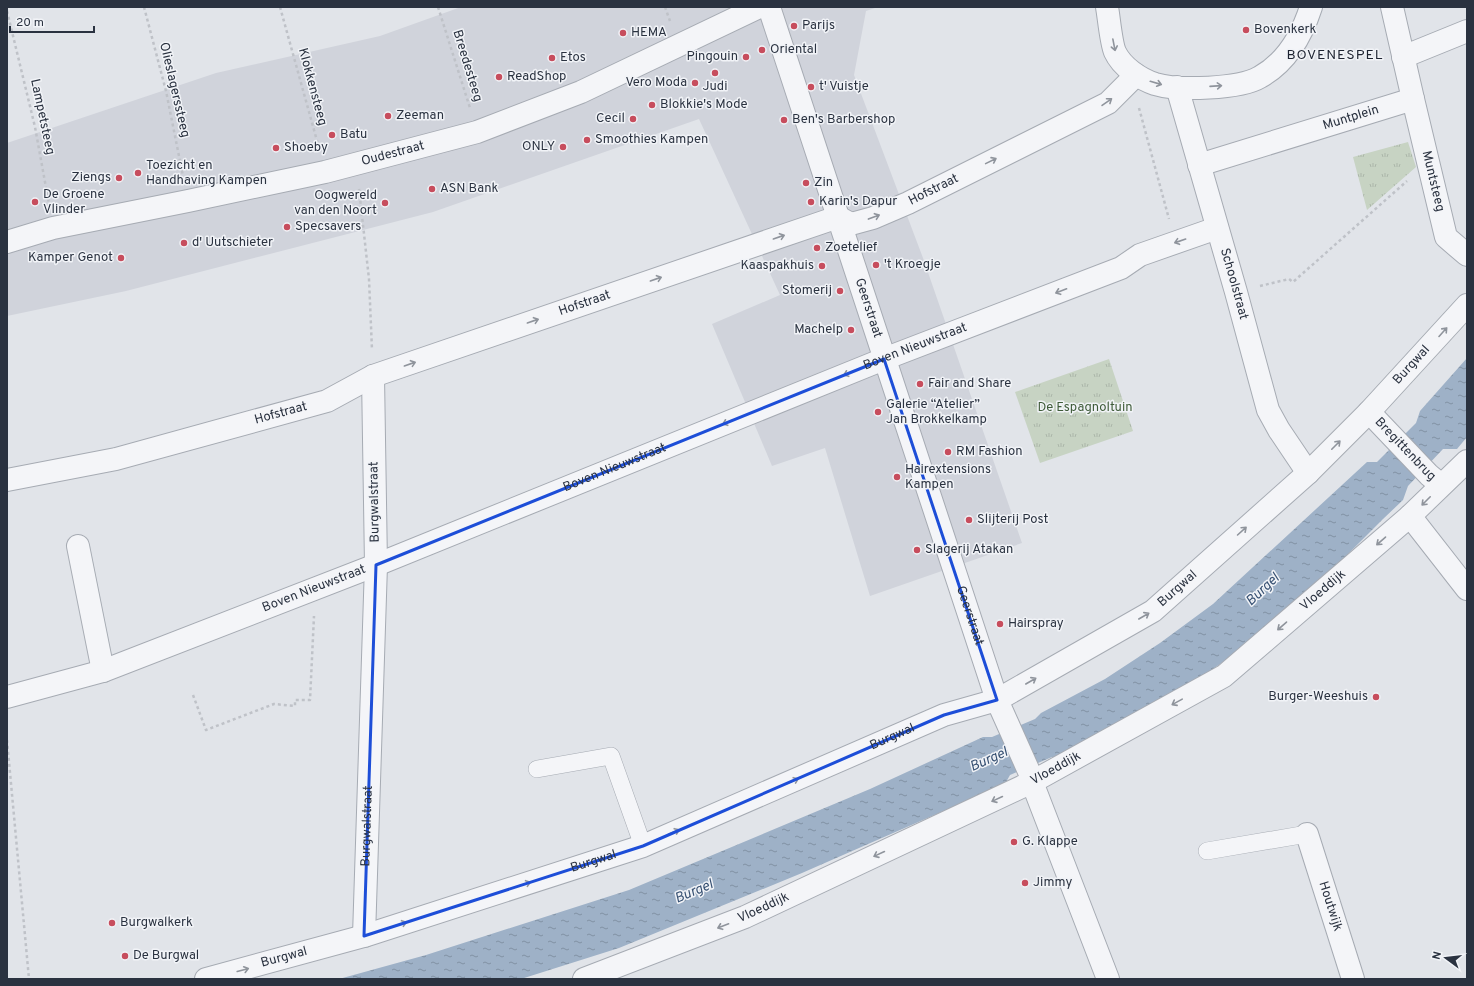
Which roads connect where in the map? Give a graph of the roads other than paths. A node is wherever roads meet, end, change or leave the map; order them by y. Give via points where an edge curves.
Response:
1 (760, 7) edge
2 (769, 7) edge
3 (1107, 7) edge
4 (1311, 7) edge
5 (1392, 7) edge
6 (1467, 31) edge
7 (1403, 57) junction
8 (1136, 75) junction
9 (1177, 87) junction
10 (1413, 99) junction
11 (1199, 165) junction
12 (838, 217) junction
13 (1217, 228) junction
14 (7, 242) edge
15 (1467, 255) edge
16 (1467, 305) edge
17 (884, 359) junction
18 (373, 376) junction
19 (1369, 412) junction
20 (1467, 461) edge
21 (1308, 472) junction
22 (7, 480) edge
23 (1435, 480) junction
24 (1410, 516) junction
25 (78, 546) dead end
26 (376, 565) junction
27 (1467, 589) edge
28 (103, 671) junction
29 (7, 697) edge
30 (1001, 709) junction
31 (537, 769) dead end
32 (1032, 779) junction
33 (1307, 834) joint
34 (643, 846) junction
35 (1207, 851) dead end
36 (364, 936) junction
37 (1102, 977) edge
38 (206, 979) edge
39 (584, 979) edge
40 (1353, 979) edge

1 - 14 street, Oudestraat via 581,92 477,132 325,172 53,228
2 - 12 street, Geerstraat
3 -> 8 street via 1115,52 1124,65
9 -> 4 street via 1246,84 1261,77 1291,50 1306,23
5 - 7 street
6 - 7 street
7 - 10 street
8 -> 9 street via 1155,84
12 -> 8 street, Hofstraat via 851,224 873,218 908,202 1108,103
9 - 11 street, Schoolstraat
10 - 11 street, Muntplein
10 - 15 street, Muntsteeg via 1446,237
11 - 13 street, Schoolstraat
12 - 17 street, Geerstraat
18 -> 12 street, Hofstraat
13 -> 17 street, Boven Nieuwstraat via 1140,255 1121,268
13 - 21 street, Schoolstraat via 1268,410
19 -> 16 street, Burgwal
17 -> 26 street, Boven Nieuwstraat
17 - 30 street, Geerstraat
18 - 22 street, Hofstraat via 327,401 116,459
18 - 26 street, Burgwalstraat
21 -> 19 street, Burgwal
19 - 23 street, Bregittenbrug
20 - 23 street, Vloeddijk
30 -> 21 street, Burgwal via 1153,611
23 -> 24 street, Vloeddijk
24 - 27 street
24 -> 32 street, Vloeddijk via 1224,676
25 - 28 street
26 - 28 street, Boven Nieuwstraat
26 - 36 street, Burgwalstraat
28 - 29 street, Boven Nieuwstraat
30 - 32 street, Geerstraat
34 -> 30 street, Burgwal via 944,715
31 - 34 lane via 610,756
32 - 37 street, Geerstraat
32 -> 39 street, Vloeddijk via 745,917
33 - 35 lane
33 - 40 street, Houtwijk
36 -> 34 street, Burgwal
38 -> 36 street, Burgwal

